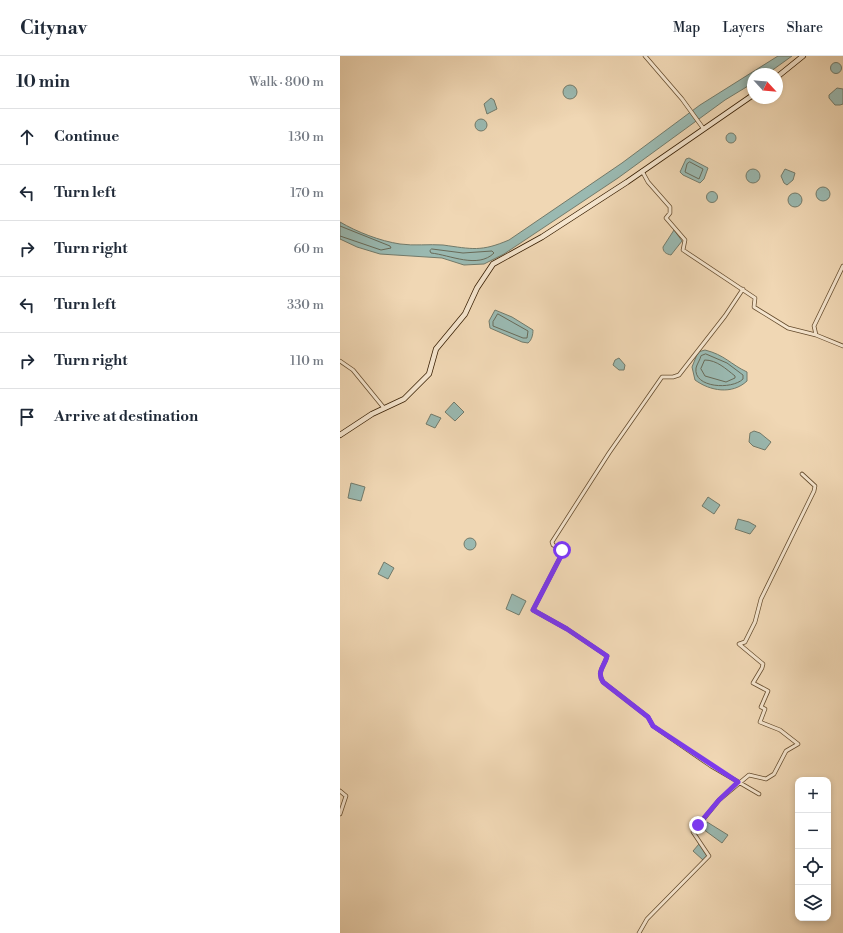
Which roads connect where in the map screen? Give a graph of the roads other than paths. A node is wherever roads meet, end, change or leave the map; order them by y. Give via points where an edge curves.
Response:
1 (645, 56) edge
2 (804, 56) edge
3 (783, 72) edge
4 (747, 99) edge
5 (704, 128) junction
6 (642, 170) junction
7 (843, 266) edge
8 (743, 290) junction
9 (816, 335) junction
10 (843, 346) edge
11 (340, 361) edge
12 (384, 408) junction
13 (340, 435) edge
14 (802, 474) dead end
15 (738, 782) junction
16 (340, 791) edge
17 (759, 794) dead end
18 (340, 814) edge
19 (640, 933) edge

1 - 5 street
2 - 3 main road
4 - 5 main road
5 - 6 main road
6 - 8 street via 648,182 670,207 666,218 685,240 683,250
6 - 12 main road via 542,237 493,264 477,288 465,314 436,350 429,374 404,399
7 - 9 street via 814,326
8 - 9 street via 755,298 754,307 788,328
8 - 15 street via 679,375 662,377 609,453 552,542 552,545 563,552 533,610 607,656 600,672 603,682 648,717 653,726
9 - 10 street
11 - 12 street via 353,370
12 - 13 main road
14 - 15 street via 815,486 814,491 761,599 750,634 746,642 739,644 762,664 753,683 768,691 761,707 766,709 760,722 780,730 798,744 786,751 777,770 766,779 749,775
15 - 17 street
15 - 19 street via 719,800 693,832 710,856 647,920
16 - 18 street via 346,796

